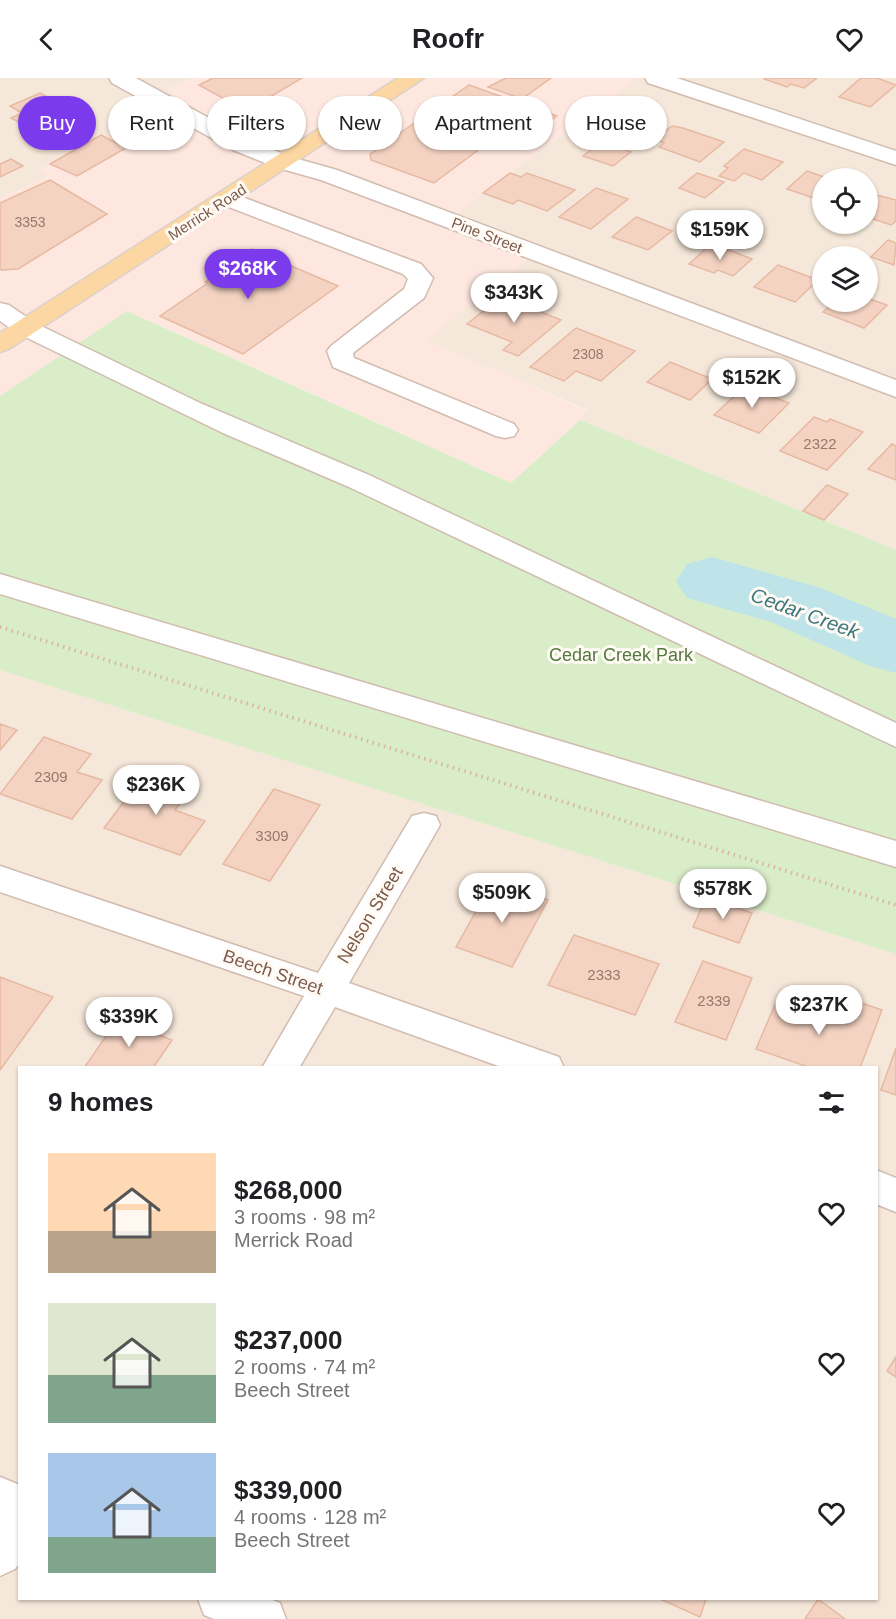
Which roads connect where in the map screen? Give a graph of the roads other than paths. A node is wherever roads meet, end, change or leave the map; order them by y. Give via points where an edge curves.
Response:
1 (120, 78) edge
2 (413, 78) edge
3 (656, 78) edge
4 (896, 158) edge
5 (283, 162) junction
6 (229, 199) junction
7 (0, 310) edge
8 (26, 328) junction
9 (0, 345) edge
10 (896, 389) edge
11 (505, 430) dead end
12 (0, 584) edge
13 (896, 736) edge
14 (424, 825) dead end
15 (896, 854) edge
16 (0, 879) edge
17 (326, 989) junction
18 (281, 1066) edge
19 (540, 1066) edge
20 (878, 1188) edge
21 (896, 1195) edge
22 (0, 1498) edge
23 (18, 1506) edge
24 (18, 1525) edge
25 (0, 1554) edge
26 (222, 1600) edge
27 (264, 1619) edge

1 - 5 street, Pine Street via 241,145
2 - 5 main road, Merrick Road
3 - 4 street
5 - 6 main road, Merrick Road
5 - 10 street, Pine Street
6 - 8 main road, Merrick Road
6 - 11 street via 412,269 421,278 416,293 339,351 342,362
7 - 8 street
8 - 9 main road, Merrick Road
8 - 13 street via 257,440 359,481
12 - 15 street
14 - 17 street, Nelson Street
16 - 17 street, Beech Street
17 - 18 street, Nelson Street
17 - 19 street, Beech Street
20 - 21 street
22 - 23 street
24 - 25 street
26 - 27 street

